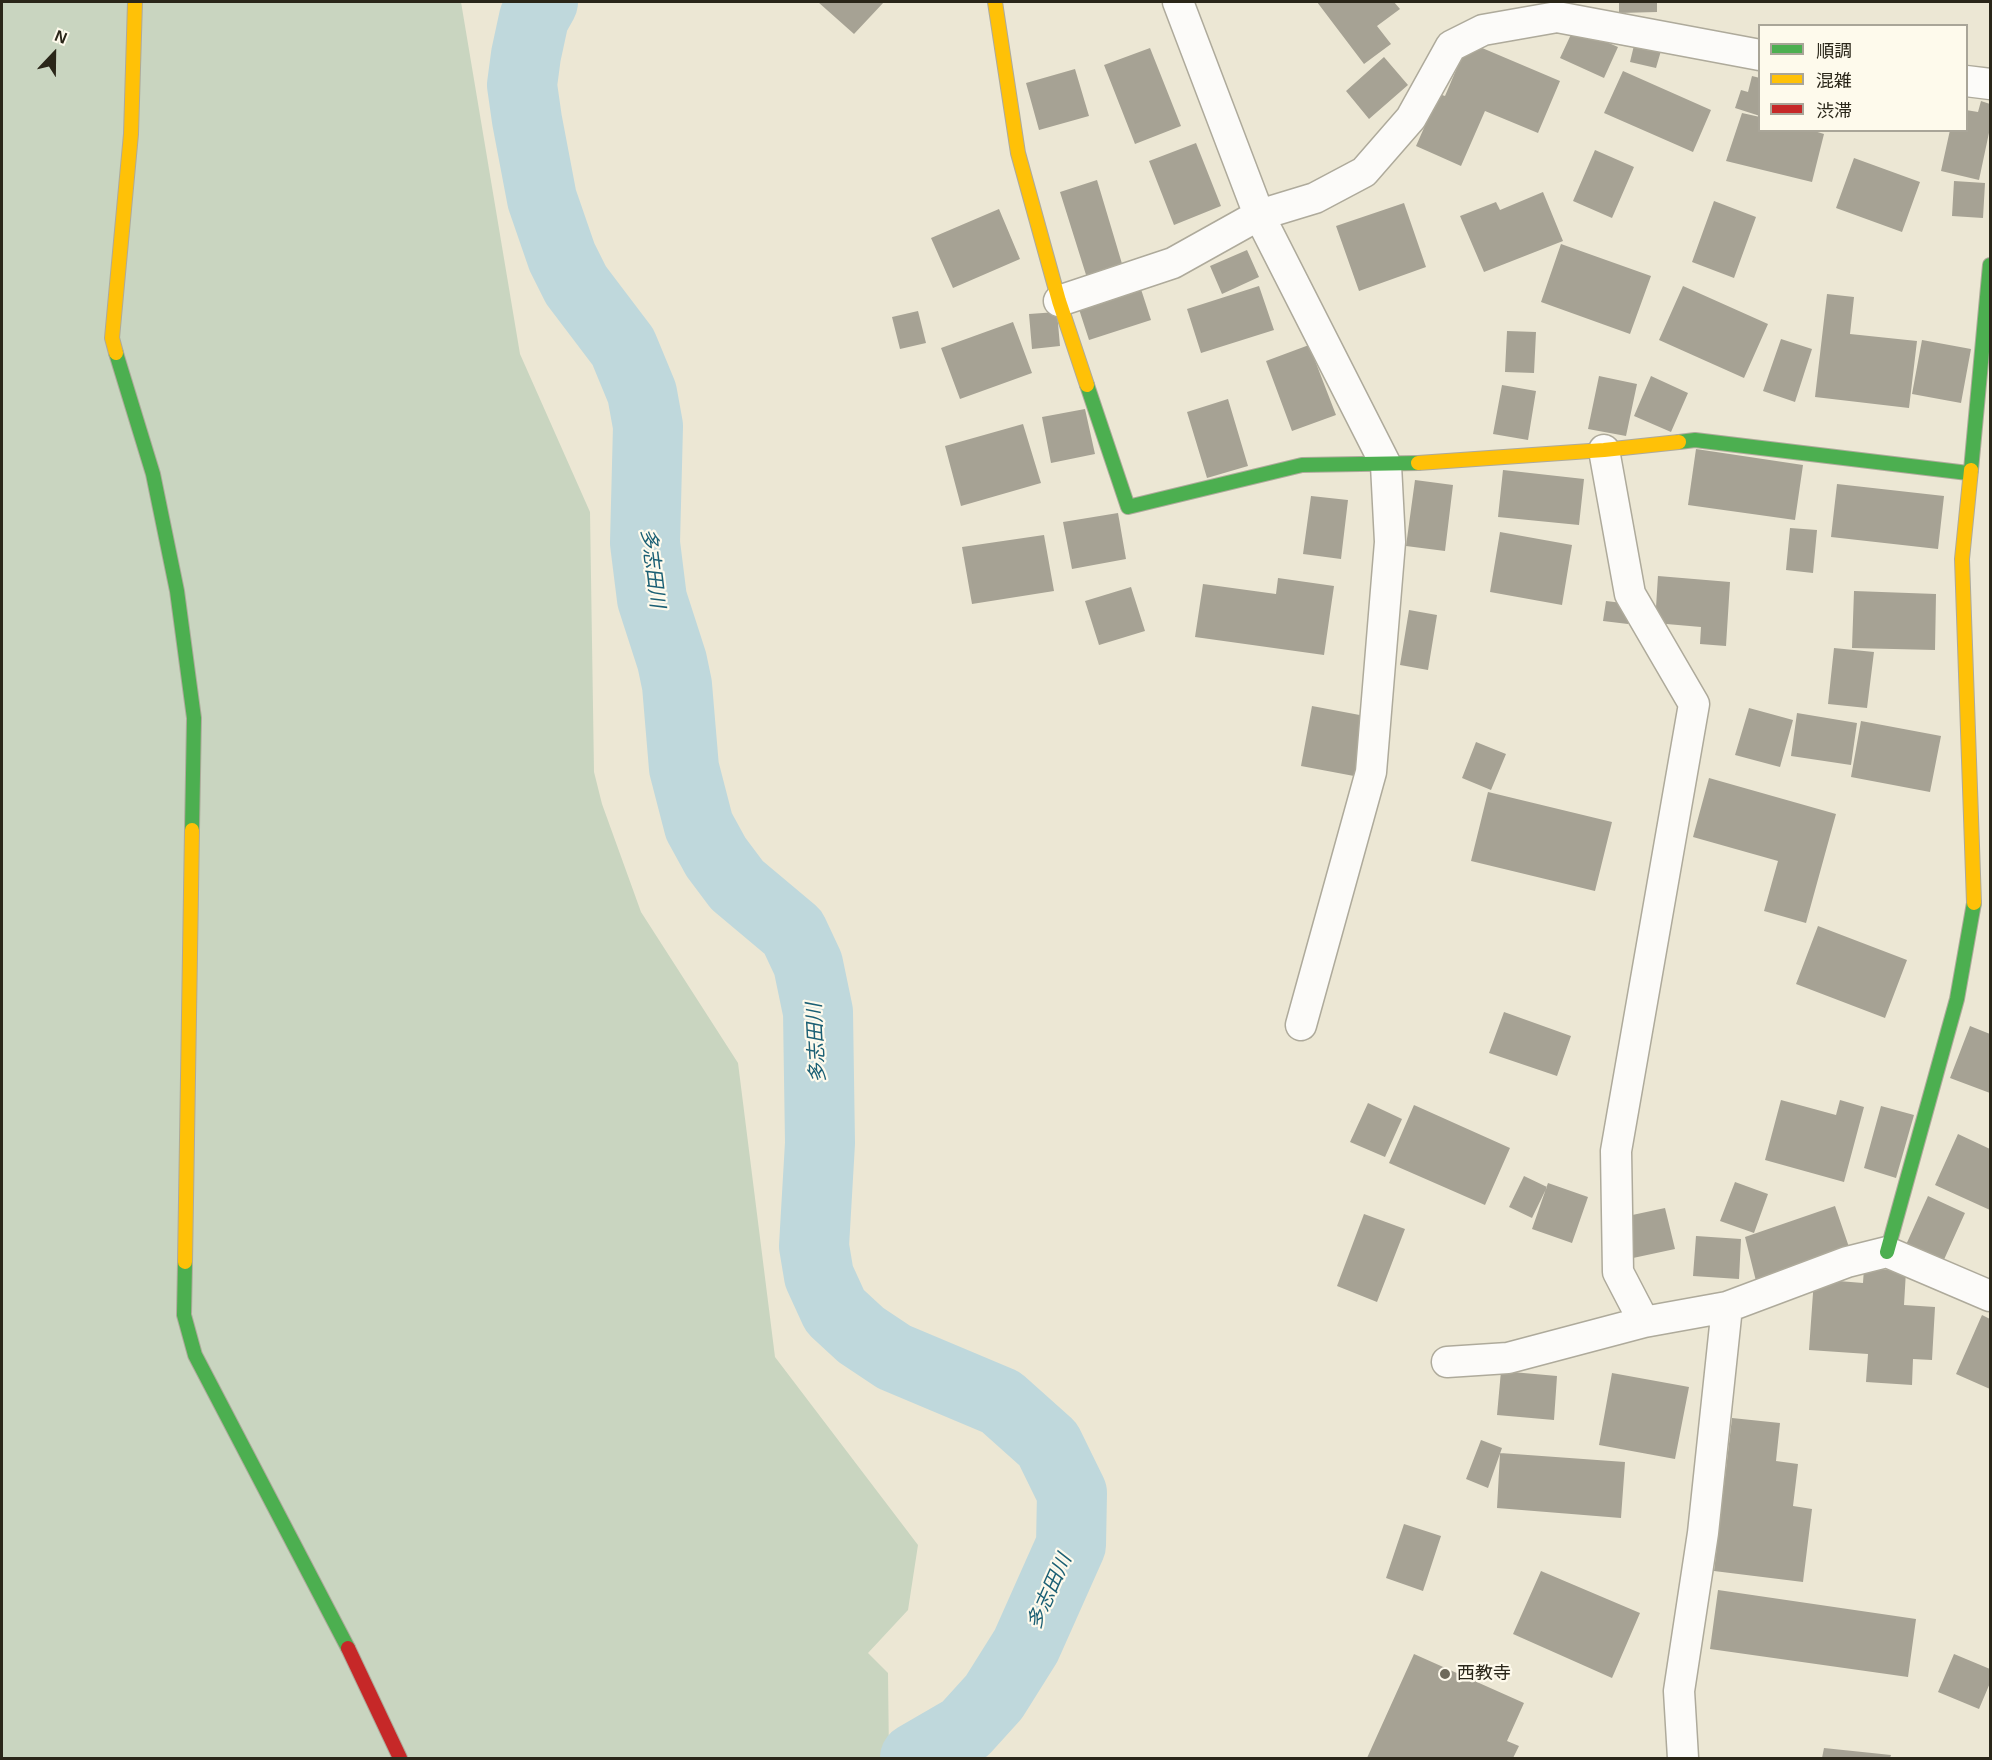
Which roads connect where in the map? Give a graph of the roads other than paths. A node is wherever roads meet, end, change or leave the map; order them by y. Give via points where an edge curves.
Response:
1 (135, 2) edge
2 (995, 2) edge
3 (1178, 2) edge
4 (1758, 55) edge
5 (1968, 81) edge
6 (1990, 84) edge
7 (1259, 215) junction
8 (1990, 265) edge
9 (1059, 301) junction
10 (1604, 450) junction
11 (1386, 465) junction
12 (1968, 473) junction
13 (1979, 774) edge
14 (1301, 1025) dead end
15 (1887, 1252) junction
16 (1990, 1296) edge
17 (1727, 1307) junction
18 (1644, 1322) junction
19 (1447, 1362) dead end
20 (400, 1758) edge
21 (1683, 1758) edge

1 - 20 street via 131,134 112,338 153,474 177,591 194,717 184,1315 195,1355 342,1634
2 - 9 street via 1018,153
3 - 7 street
4 - 7 street via 1557,17 1483,30 1451,45 1411,118 1364,172 1315,198
5 - 6 street
7 - 9 street via 1173,263
7 - 11 street
8 - 12 street via 1977,419
9 - 11 street via 1128,507 1302,465
10 - 11 street
10 - 12 street via 1695,440
10 - 18 street via 1630,594 1694,704 1617,1151 1618,1272
11 - 14 street via 1390,542 1371,772
12 - 13 street via 1962,559
13 - 15 street via 1972,912 1957,999
15 - 16 street
15 - 17 street via 1847,1262
17 - 18 street
17 - 21 street via 1703,1533 1679,1691
18 - 19 street via 1508,1358

